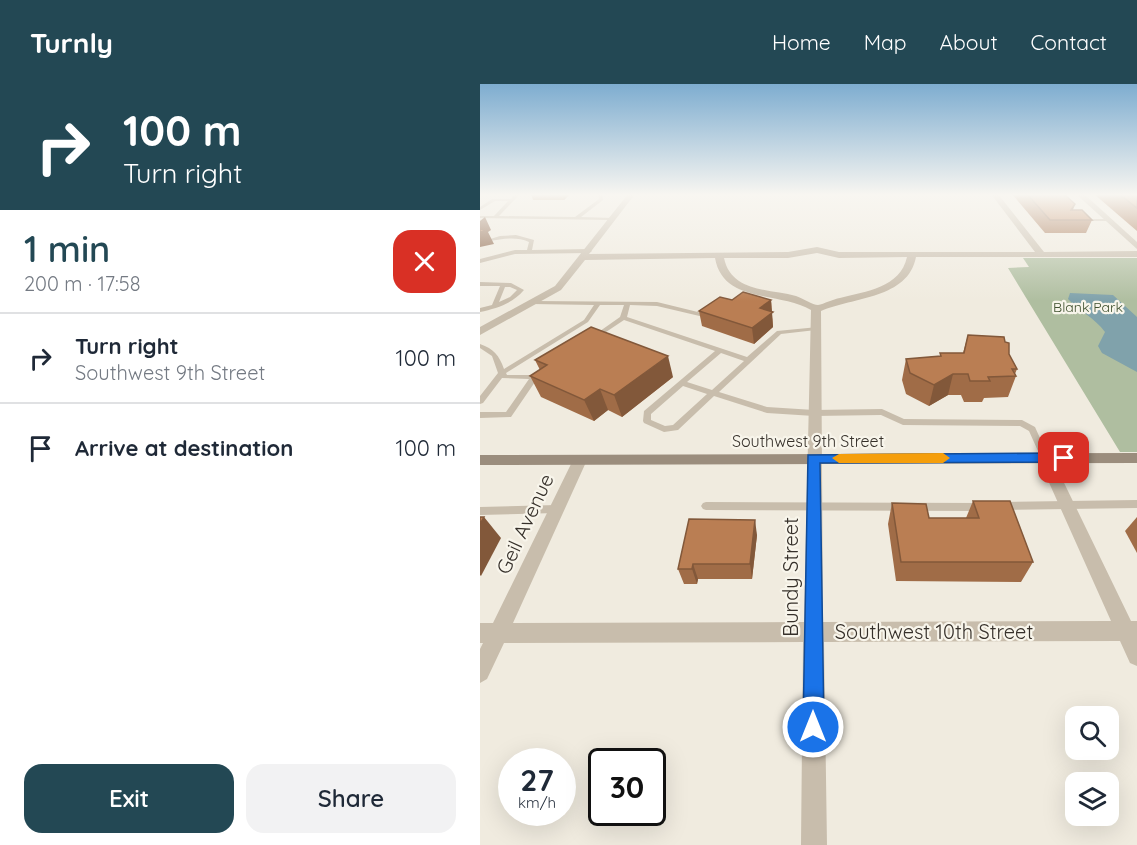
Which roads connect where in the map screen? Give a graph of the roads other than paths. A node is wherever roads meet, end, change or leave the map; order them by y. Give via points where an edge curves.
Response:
1 (605, 230) edge
2 (1022, 230) edge
3 (1119, 230) edge
4 (489, 240) edge
5 (1137, 246) edge
6 (529, 251) junction
7 (586, 254) junction
8 (1137, 254) edge
9 (719, 255) junction
10 (912, 255) junction
11 (1042, 255) junction
12 (480, 261) edge
13 (480, 284) edge
14 (503, 285) junction
15 (534, 303) junction
16 (598, 303) junction
17 (628, 303) junction
18 (495, 306) junction
19 (480, 310) edge
20 (708, 316) edge
21 (623, 318) junction
22 (816, 319) junction
23 (480, 333) edge
24 (584, 344) edge
25 (480, 346) edge
26 (720, 350) junction
27 (748, 360) junction
28 (544, 370) edge
29 (502, 373) junction
30 (534, 377) junction
31 (682, 383) junction
32 (712, 394) junction
33 (480, 401) edge
34 (814, 413) junction
35 (480, 415) edge
36 (1045, 458) junction
37 (1137, 458) edge
38 (813, 459) junction
39 (480, 460) edge
40 (580, 460) junction
41 (1137, 504) edge
42 (706, 506) dead end
43 (1066, 506) junction
44 (813, 508) junction
45 (557, 509) junction
46 (480, 511) edge
47 (1131, 631) edge
48 (813, 632) junction
49 (489, 633) edge
50 (1137, 656) edge
51 (480, 672) edge
52 (814, 845) edge

1 - 7 street
2 - 11 street
3 - 5 street
4 - 6 lane via 524,238 532,242
6 - 7 lane
6 - 12 lane
7 - 9 street
7 - 15 street via 558,288
8 - 11 street
9 - 10 street via 788,255 817,250 839,255
9 - 22 street via 722,270 736,283 760,293 806,302
10 - 11 street
10 - 22 street via 905,274 887,287 831,302
13 - 14 lane
14 - 18 lane
14 - 18 lane via 521,290
15 - 16 lane
15 - 23 street
16 - 17 lane
16 - 29 lane via 586,321
17 - 20 lane via 657,304
17 - 21 lane
18 - 19 lane
21 - 24 lane
21 - 26 lane
22 - 27 lane via 779,332
22 - 34 street, Bundy Street
25 - 29 lane via 498,357
26 - 27 lane
26 - 31 lane
27 - 32 lane
28 - 30 lane
29 - 30 lane via 505,377
29 - 33 lane
30 - 35 lane via 508,415
31 - 32 lane
31 - 32 lane via 647,413 646,421 664,429 675,428
32 - 34 lane via 767,410
34 - 36 lane via 882,412 903,422 1014,421 1032,429
34 - 38 street, Bundy Street
36 - 37 main road, Southwest 9th Street
36 - 38 main road, Southwest 9th Street
36 - 43 street
38 - 40 main road, Southwest 9th Street
38 - 44 street, Bundy Street
39 - 40 main road, Southwest 9th Street
40 - 45 street, Geil Avenue
41 - 43 lane
42 - 44 lane
43 - 44 lane
43 - 47 street
44 - 48 street, Bundy Street
45 - 46 lane
45 - 49 street, Geil Avenue
47 - 48 street, Southwest 10th Street
47 - 50 street
48 - 49 street, Southwest 10th Street
48 - 52 street, Bundy Street
49 - 51 street, Geil Avenue

